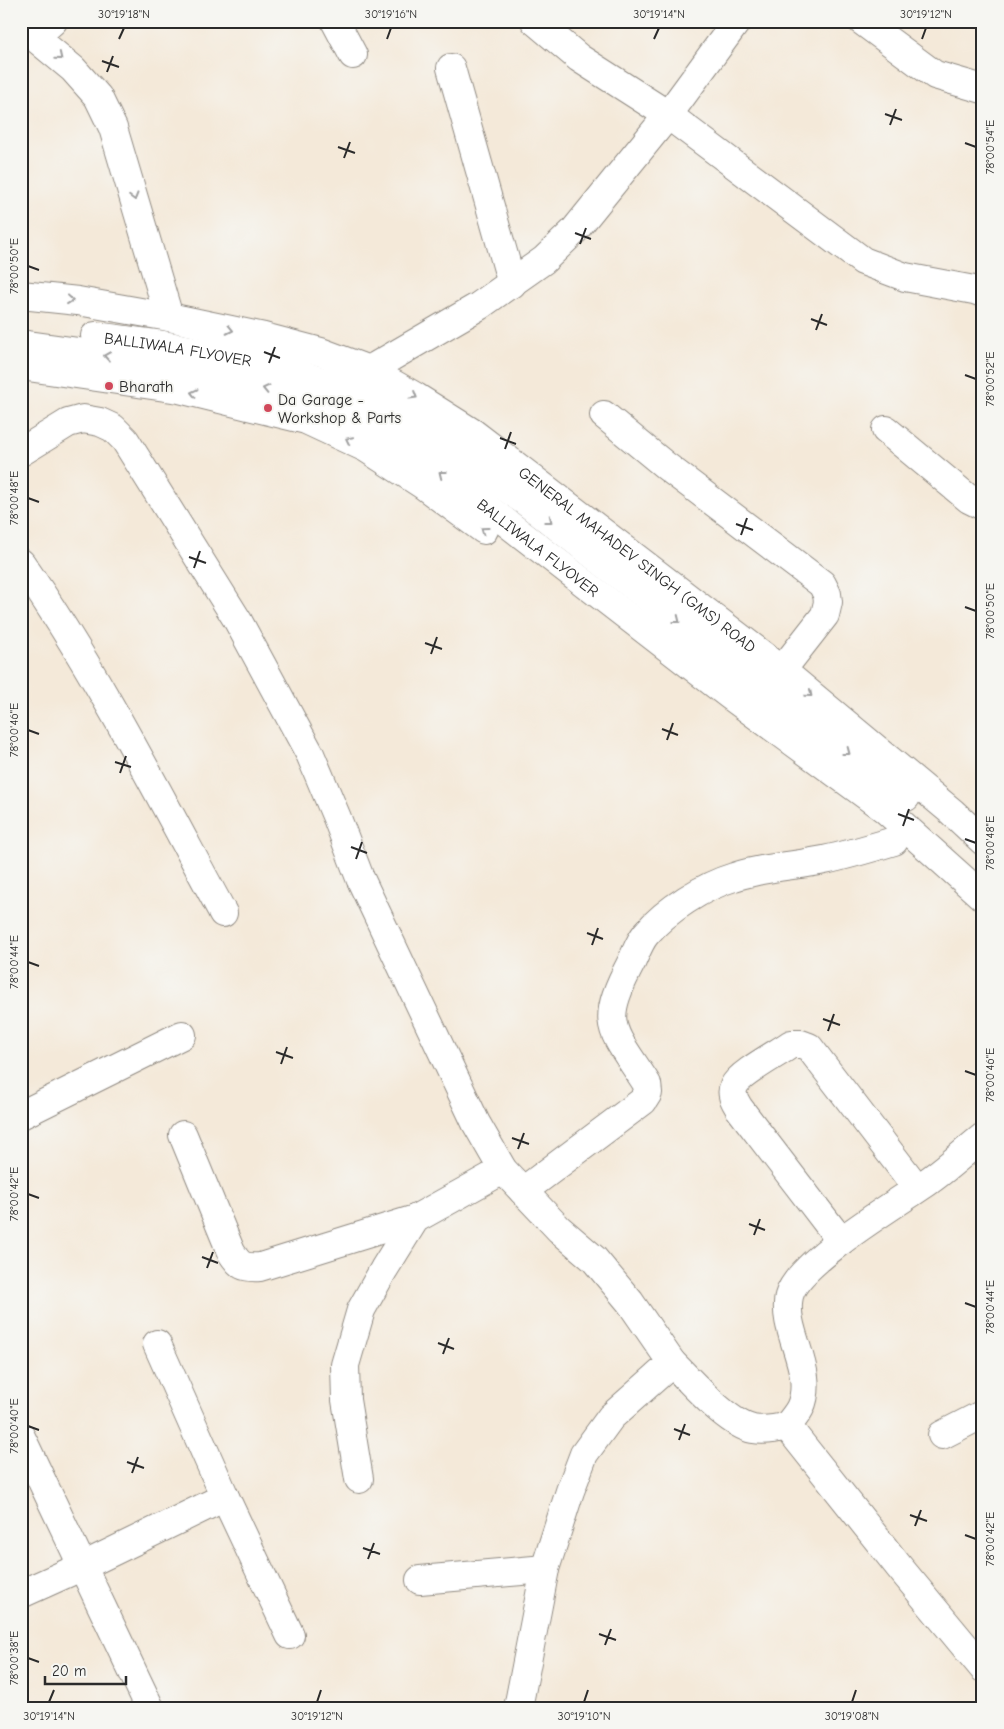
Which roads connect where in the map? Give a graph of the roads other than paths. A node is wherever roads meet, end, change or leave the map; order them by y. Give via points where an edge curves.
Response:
1 (334, 21) edge
2 (534, 21) edge
3 (738, 21) edge
4 (862, 21) edge
5 (36, 28) edge
6 (353, 55) dead end
7 (450, 68) dead end
8 (983, 88) edge
9 (668, 115) junction
10 (512, 284) junction
11 (983, 293) edge
12 (21, 295) edge
13 (168, 317) junction
14 (21, 327) edge
15 (21, 344) edge
16 (21, 366) edge
17 (370, 370) junction
18 (604, 415) dead end
19 (886, 430) dead end
20 (21, 452) edge
21 (983, 506) edge
22 (21, 563) edge
23 (782, 670) junction
24 (894, 841) junction
25 (983, 841) edge
26 (983, 861) edge
27 (981, 898) edge
28 (223, 913) dead end
29 (182, 1035) dead end
30 (21, 1115) edge
31 (183, 1135) dead end
32 (983, 1138) edge
33 (503, 1170) junction
34 (917, 1188) junction
35 (523, 1191) junction
36 (415, 1219) junction
37 (841, 1241) junction
38 (157, 1344) dead end
39 (672, 1363) junction
40 (983, 1414) edge
41 (788, 1426) junction
42 (942, 1435) dead end
43 (21, 1437) edge
44 (359, 1479) dead end
45 (225, 1497) junction
46 (83, 1566) junction
47 (545, 1570) junction
48 (420, 1580) dead end
49 (21, 1594) edge
50 (290, 1635) dead end
51 (983, 1668) edge
52 (150, 1708) edge
53 (518, 1708) edge

1 - 6 street
2 - 9 street via 579,58
3 - 9 street
4 - 8 street via 935,75
5 -> 13 street via 98,97 114,128
7 - 10 street
9 - 10 street via 574,231 544,260
9 - 11 street via 863,261 905,277
10 - 17 street
12 -> 13 street, GENERAL MAHADEV SINGH (GMS) ROAD via 78,301
13 -> 17 street, GENERAL MAHADEV SINGH (GMS) ROAD via 264,337 321,352
14 -> 26 street, BALLIWALA FLYOVER via 163,345 265,364 346,389 417,425 526,502 901,793
27 -> 15 street, BALLIWALA FLYOVER via 886,810 729,695 428,462 377,428 322,404 270,390 122,358
24 -> 16 street via 764,735 431,491 366,448 306,420 179,389
17 -> 23 street, GENERAL MAHADEV SINGH (GMS) ROAD via 473,433
18 - 23 street via 822,584 828,602 825,615
19 - 21 street via 969,499
20 - 33 street via 68,423 84,419 113,428 125,440 238,621 310,754 360,878 476,1123
22 - 28 street via 95,677
23 -> 25 street, GENERAL MAHADEV SINGH (GMS) ROAD
24 - 27 street via 959,895
24 - 35 street via 826,860 734,877 670,910 645,935 618,988 612,1008 616,1038 647,1084 648,1093 643,1101
29 - 30 street
31 - 36 street via 231,1252 238,1263 247,1268 260,1267
32 - 34 street
33 - 35 street
33 - 36 street
34 - 37 street
34 - 37 street via 809,1048 791,1044 740,1078 732,1096 739,1108
35 - 39 street via 559,1229 594,1259 630,1302
36 - 44 street via 361,1310 345,1365 346,1400
37 - 41 street via 803,1273 789,1294 788,1316 802,1363 804,1389 801,1407
38 - 45 street
39 - 41 street via 730,1418 751,1429 770,1430
39 - 47 street via 611,1417 584,1454
40 - 42 street
41 - 51 street
43 - 46 street
45 - 46 street
45 - 50 street
46 - 49 street
46 - 52 street
47 - 48 street
47 - 53 street

